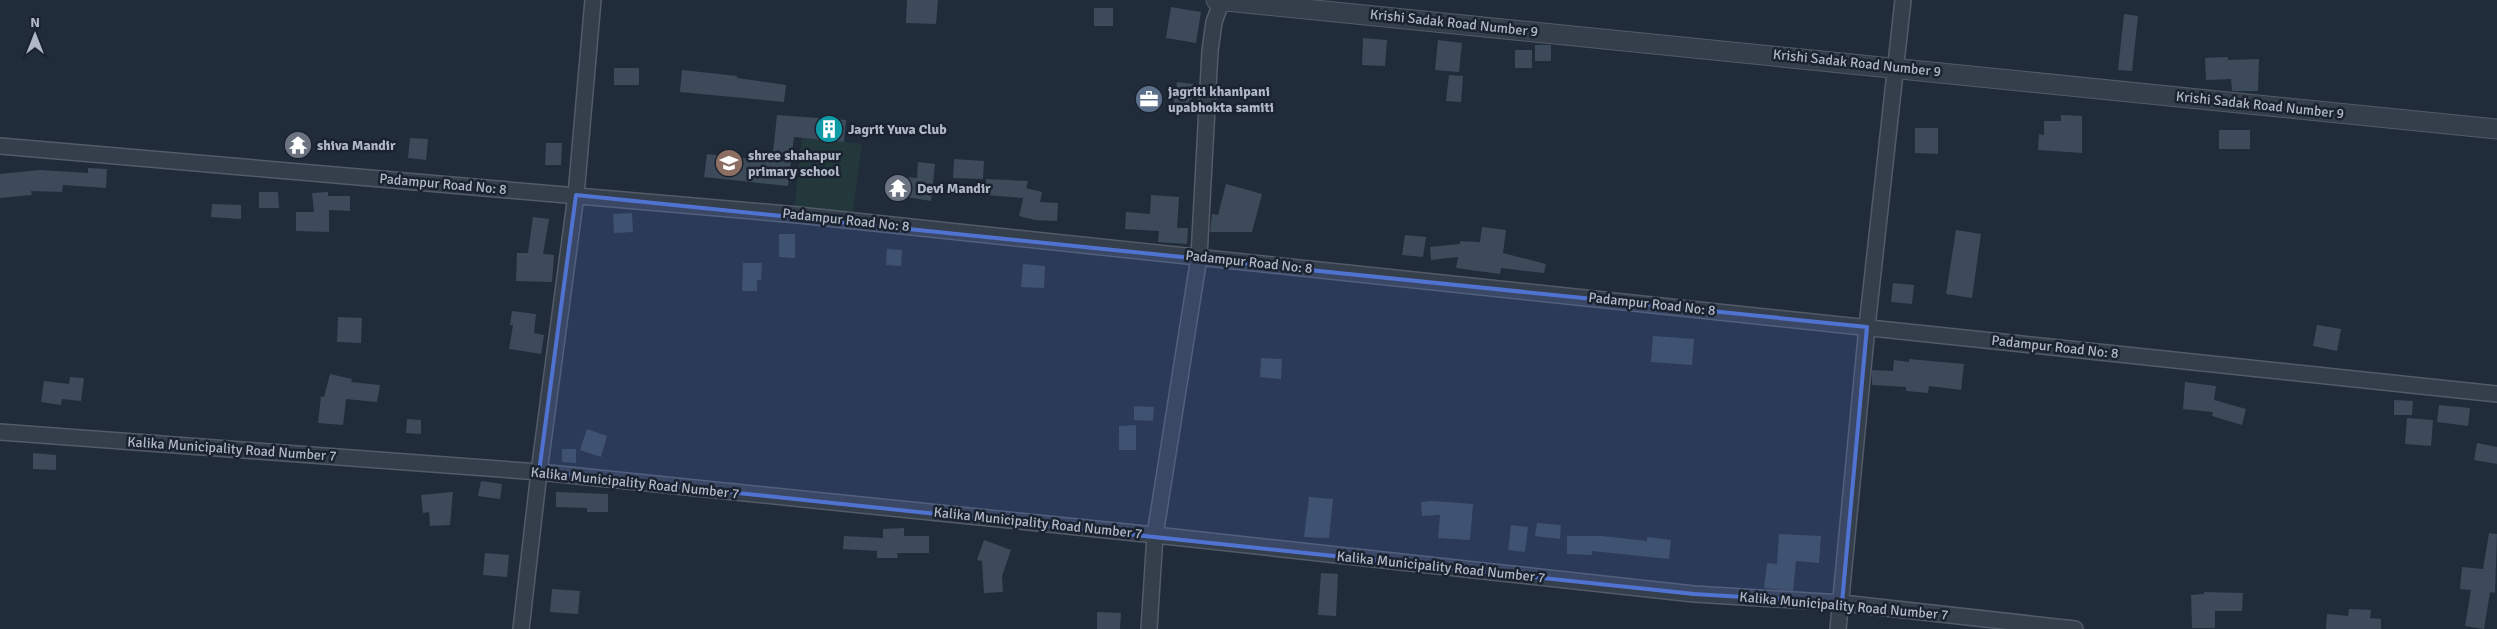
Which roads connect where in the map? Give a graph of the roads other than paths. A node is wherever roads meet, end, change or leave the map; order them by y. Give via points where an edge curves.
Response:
1 (593, 0) edge
2 (1216, 0) edge
3 (1222, 0) edge
4 (1902, 0) edge
5 (1897, 67) junction
6 (2497, 129) edge
7 (0, 146) edge
8 (576, 195) junction
9 (1199, 256) junction
10 (1867, 327) junction
11 (2497, 394) edge
12 (0, 432) edge
13 (539, 472) junction
14 (1156, 535) junction
15 (1842, 603) junction
16 (521, 629) edge
17 (1148, 629) edge
18 (1838, 629) edge
19 (2075, 629) edge

1 - 8 street
2 - 3 street, Krishi Sadak Road Number 9
3 - 5 street, Krishi Sadak Road Number 9
3 - 9 street via 1214,22 1210,51
4 - 5 street
5 - 6 street, Krishi Sadak Road Number 9
5 - 10 street
7 - 8 street, Padampur Road No: 8
8 - 9 street, Padampur Road No: 8
8 - 13 street
9 - 10 street, Padampur Road No: 8
9 - 14 street
10 - 11 street, Padampur Road No: 8
10 - 15 street
12 - 13 street, Kalika Municipality Road Number 7
13 - 14 street, Kalika Municipality Road Number 7
13 - 16 street
14 - 15 street, Kalika Municipality Road Number 7 via 1694,594
14 - 17 street
15 - 18 street
15 - 19 street, Kalika Municipality Road Number 7

